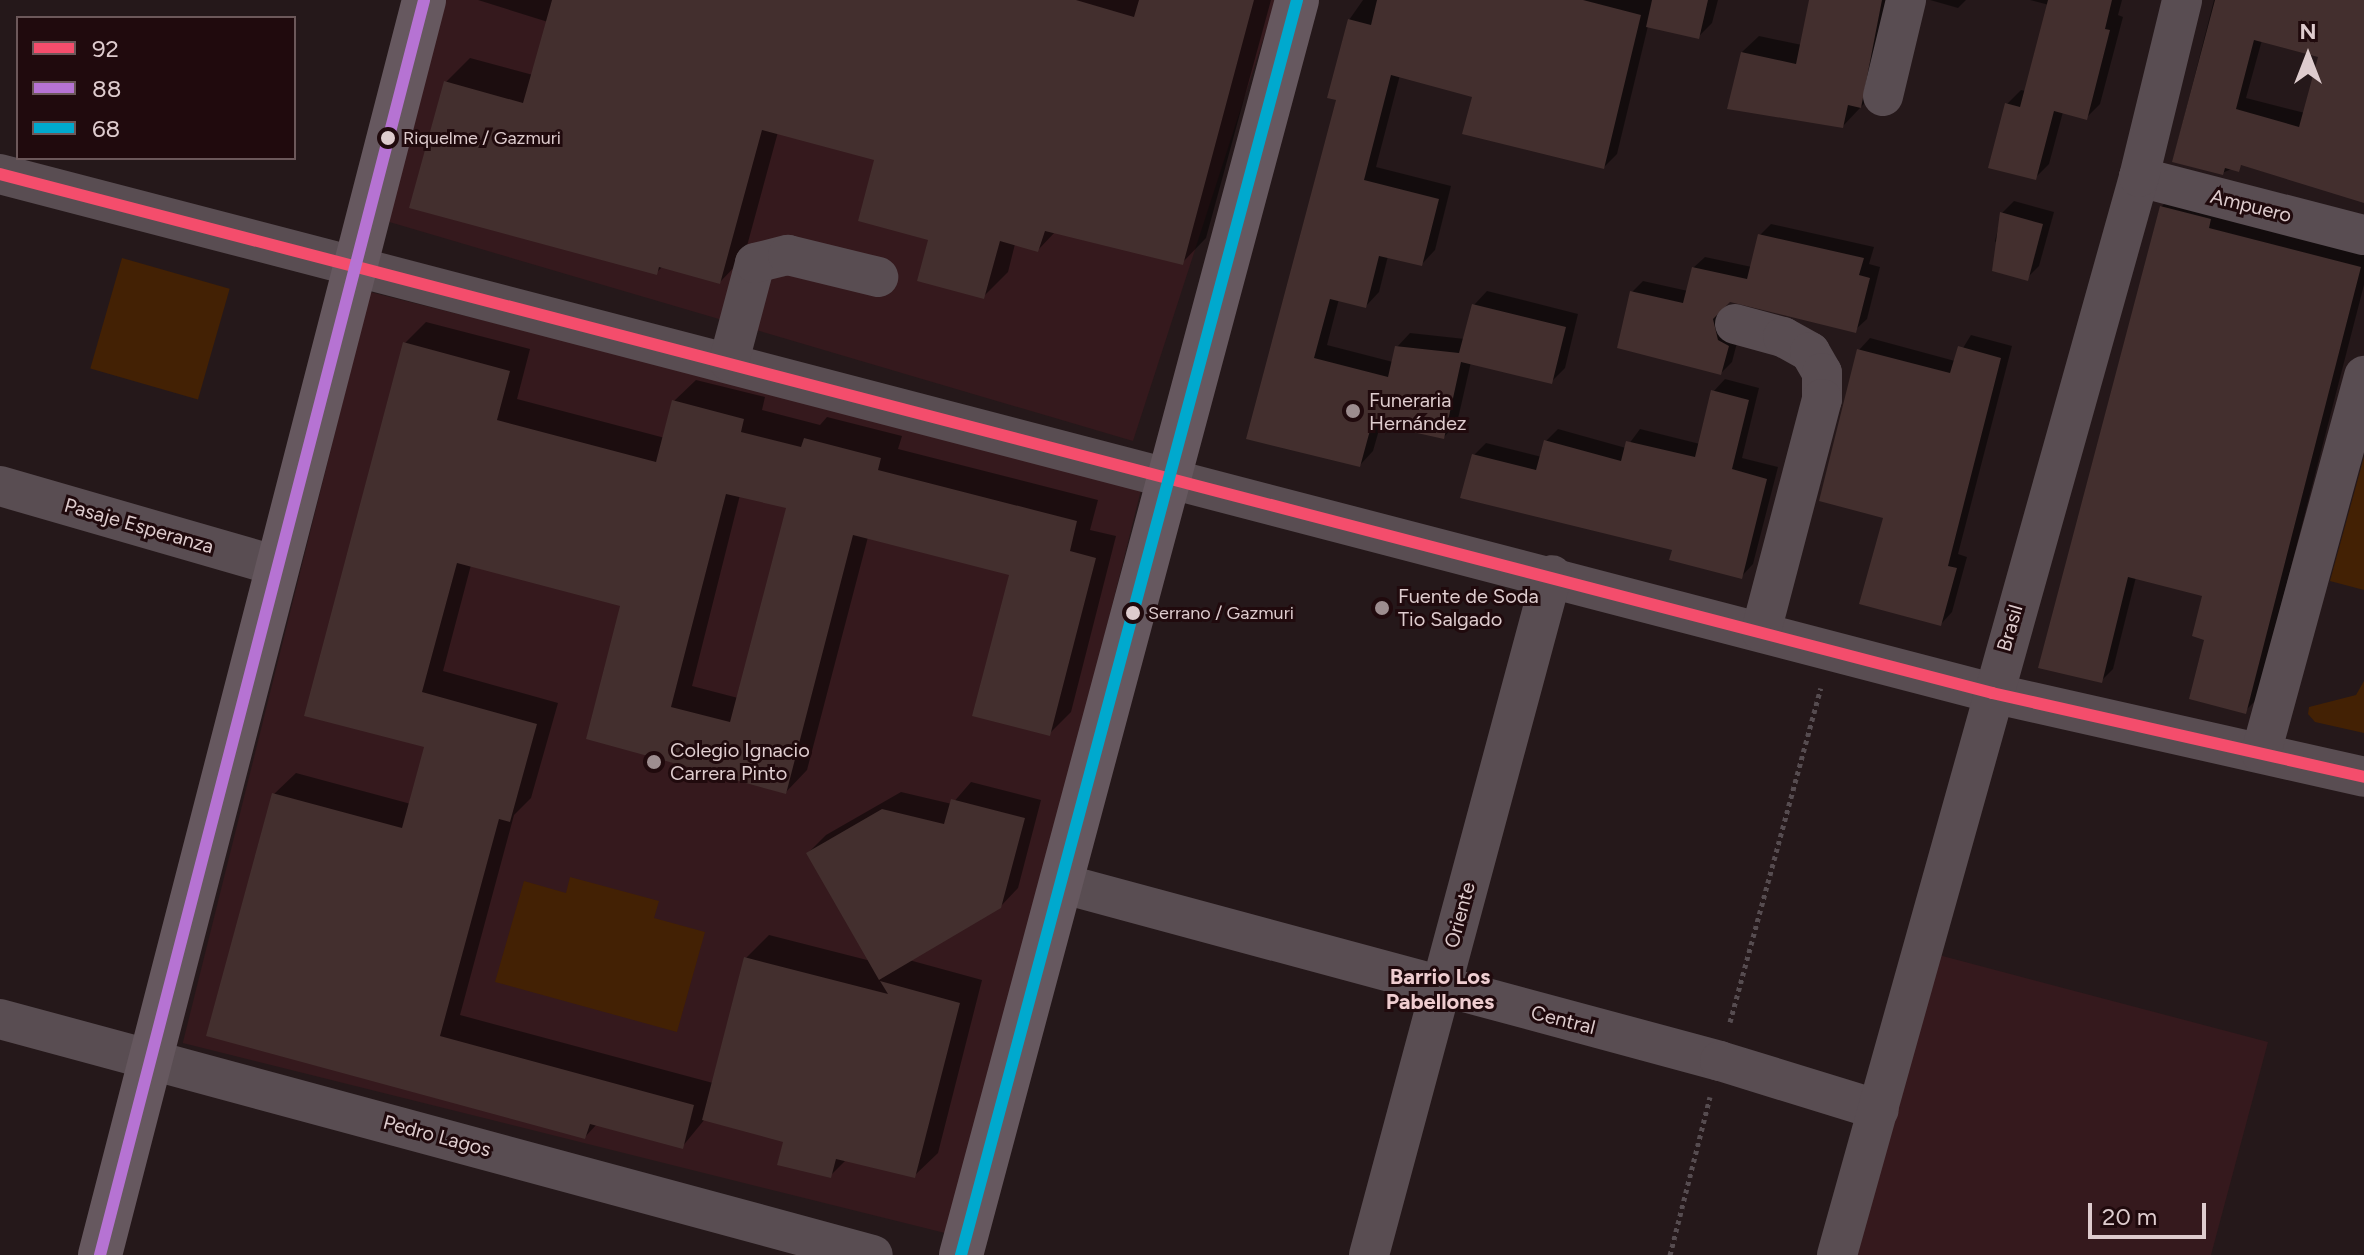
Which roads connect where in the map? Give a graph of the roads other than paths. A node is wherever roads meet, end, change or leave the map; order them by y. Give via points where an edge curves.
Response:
1 (424, 0) edge
2 (1297, 0) edge
3 (1906, 0) edge
4 (2182, 0) edge
5 (1883, 96) dead end
6 (0, 174) edge
7 (2139, 177) junction
8 (2364, 235) edge
9 (355, 267) junction
10 (878, 277) dead end
11 (1735, 324) dead end
12 (729, 361) junction
13 (2364, 376) edge
14 (1169, 476) junction
15 (0, 486) edge
16 (278, 566) junction
17 (1552, 575) junction
18 (1761, 631) junction
19 (1992, 693) junction
20 (2261, 753) junction
21 (2364, 777) edge
22 (1060, 883) junction
23 (1440, 989) junction
24 (0, 1019) edge
25 (151, 1059) junction
26 (1879, 1110) junction
27 (100, 1255) edge
28 (873, 1255) edge
29 (961, 1255) edge
30 (1369, 1255) edge
31 (1837, 1255) edge

1 - 9 main road
2 - 14 main road
3 - 5 street
4 - 7 street, Brasil
6 - 9 street
7 - 8 street, Ampuero
7 - 19 street, Brasil
9 - 12 street
9 - 16 main road
10 - 12 street via 788,255 755,263
11 - 18 street via 1783,337 1810,352 1822,373 1822,399
12 - 14 street
13 - 20 street
14 - 17 street
14 - 22 main road
15 - 16 street, Pasaje Esperanza
16 - 25 main road
17 - 18 street
17 - 23 street, Oriente
18 - 19 street
19 - 20 street
19 - 26 street, Brasil
20 - 21 street
22 - 23 street, Central
22 - 29 main road
23 - 26 street, Central via 1720,1061
23 - 30 street, Oriente
24 - 25 street, Pedro Lagos
25 - 27 main road
25 - 28 street, Pedro Lagos
26 - 31 street, Brasil

